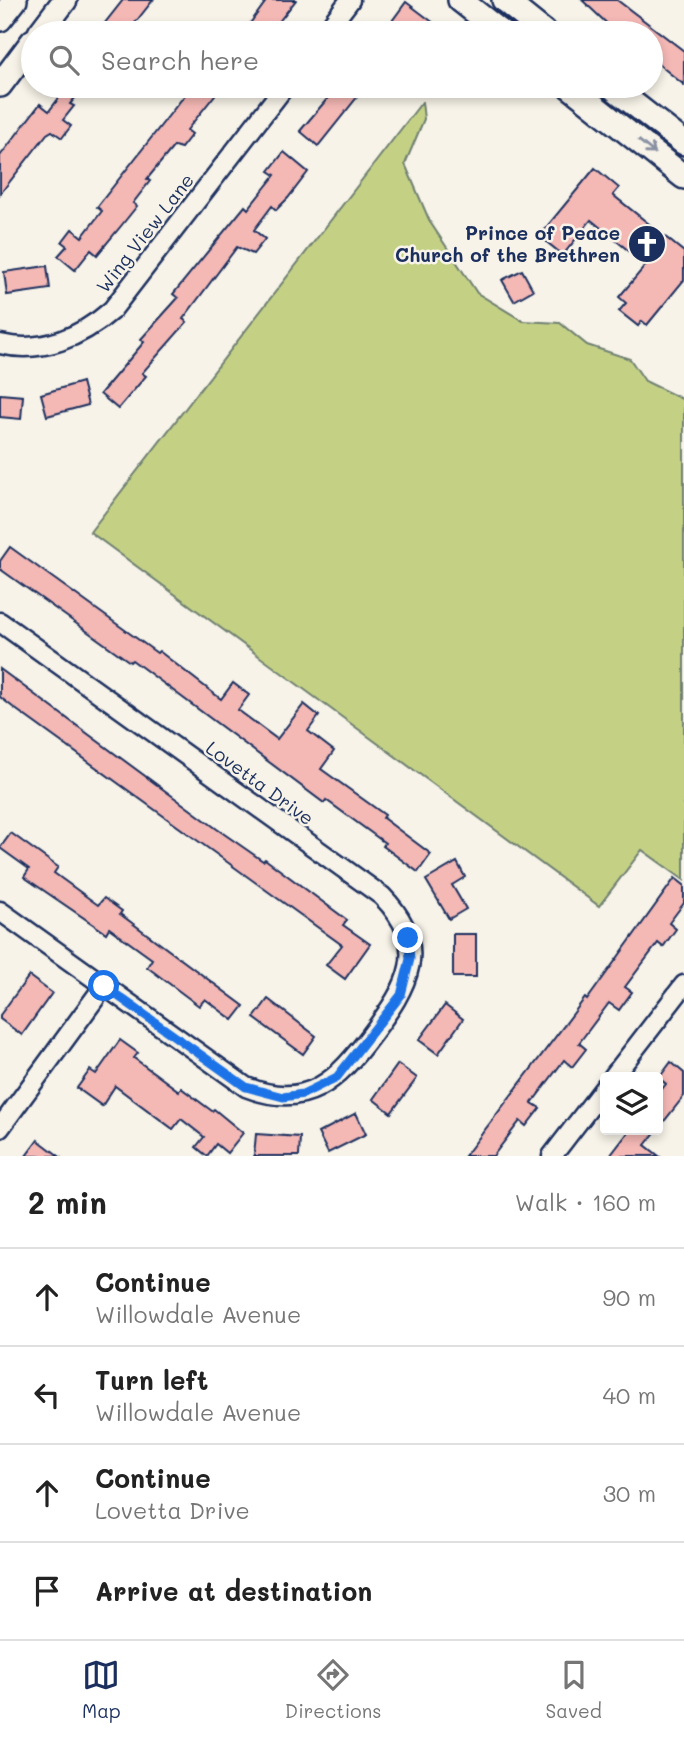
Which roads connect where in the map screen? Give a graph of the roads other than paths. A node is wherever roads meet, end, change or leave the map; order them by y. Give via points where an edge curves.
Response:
1 (15, 0) edge
2 (65, 0) edge
3 (350, 0) edge
4 (460, 0) edge
5 (504, 0) edge
6 (0, 19) edge
7 (49, 21) edge
8 (334, 21) edge
9 (487, 21) edge
10 (530, 21) edge
11 (21, 57) edge
12 (0, 85) edge
13 (276, 98) edge
14 (584, 98) edge
15 (626, 98) edge
16 (684, 143) edge
17 (684, 177) edge
18 (0, 344) edge
19 (0, 622) edge
20 (0, 911) edge
21 (684, 985) edge
22 (104, 986) junction
23 (617, 1072) edge
24 (600, 1094) edge
25 (0, 1128) edge
26 (552, 1156) edge

1 - 6 street
2 - 7 street
3 - 8 street
4 - 9 street
5 - 10 street
11 - 12 street
13 - 18 street, Wing View Lane via 112,310 75,335 51,344 27,348
14 -> 17 street
15 - 16 street
19 - 22 street, Lovetta Drive via 382,896 402,922 410,959 401,995 337,1077 303,1094 283,1097 246,1087
20 - 22 street, Lovetta Drive
21 - 23 street
22 - 25 street
24 - 26 street

